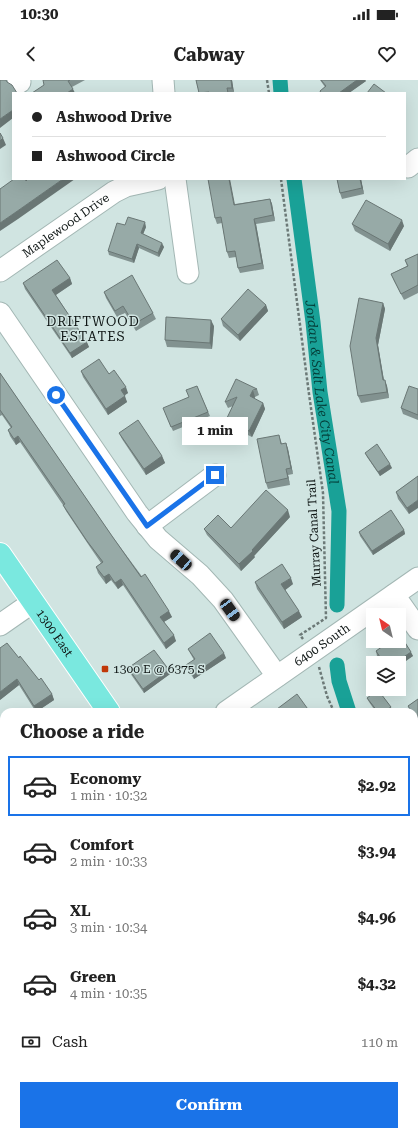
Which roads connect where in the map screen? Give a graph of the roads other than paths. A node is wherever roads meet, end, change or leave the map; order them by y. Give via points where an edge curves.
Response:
1 (163, 80) edge
2 (164, 92) edge
3 (153, 180) edge
4 (175, 180) edge
5 (0, 271) edge
6 (188, 273) dead end
7 (0, 313) edge
8 (215, 475) dead end
9 (147, 526) junction
10 (0, 554) edge
11 (418, 578) edge
12 (394, 595) junction
13 (33, 602) junction
14 (0, 625) edge
15 (418, 629) edge
16 (278, 676) junction
17 (105, 708) edge
18 (233, 708) edge

1 - 2 street
3 - 5 street, Maplewood Drive via 126,186 114,192
4 - 6 street
7 - 9 street
8 - 9 street
9 - 16 street via 223,600
10 - 13 main road, 1300 East
11 - 12 street, 6400 South
12 - 15 street
12 - 16 street, 6400 South
13 - 14 street
13 - 17 main road, 1300 East
16 - 18 street, 6400 South

